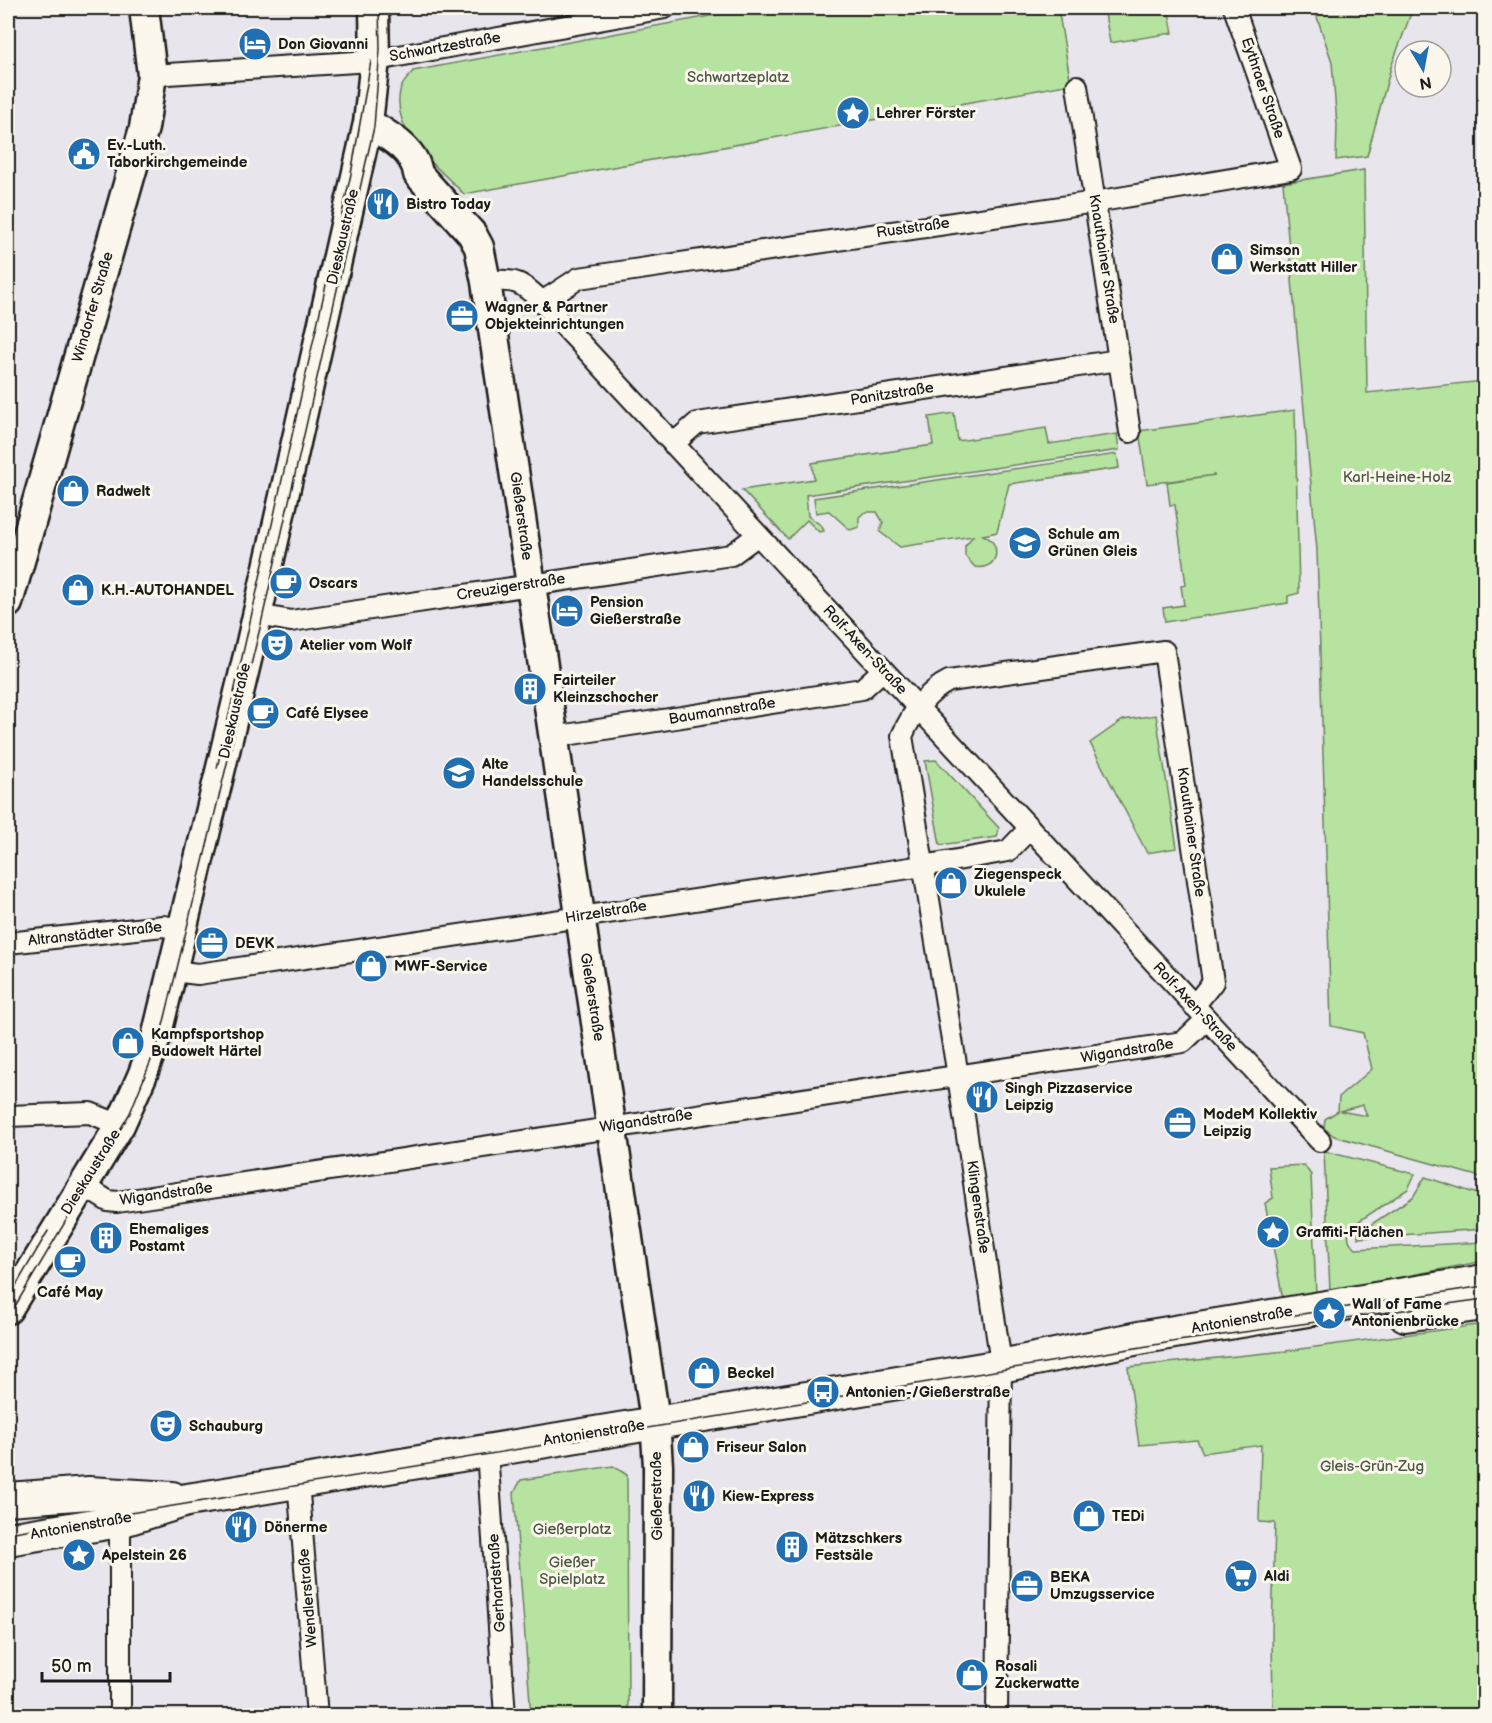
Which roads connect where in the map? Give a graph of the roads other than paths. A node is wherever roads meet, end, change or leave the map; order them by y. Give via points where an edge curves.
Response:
1 (144, 8) edge
2 (374, 8) edge
3 (665, 8) edge
4 (1234, 8) edge
5 (375, 60) junction
6 (152, 75) junction
7 (1077, 86) dead end
8 (368, 123) junction
9 (362, 154) junction
10 (1291, 170) joint
11 (418, 174) junction
12 (1095, 202) junction
13 (486, 282) junction
14 (542, 302) junction
15 (1119, 360) junction
16 (1130, 432) dead end
17 (673, 444) junction
18 (758, 535) junction
19 (531, 584) junction
20 (8, 603) edge
21 (258, 615) junction
22 (883, 670) junction
23 (918, 708) junction
24 (554, 737) junction
25 (1030, 828) junction
26 (923, 866) junction
27 (580, 916) junction
28 (183, 929) junction
29 (8, 943) edge
30 (173, 971) junction
31 (1200, 1013) junction
32 (958, 1076) junction
33 (8, 1116) edge
34 (120, 1125) junction
35 (613, 1126) junction
36 (1320, 1141) dead end
37 (82, 1185) junction
38 (1485, 1281) edge
39 (1485, 1304) edge
40 (8, 1309) edge
41 (1340, 1314) junction
42 (1001, 1366) junction
43 (655, 1423) junction
44 (488, 1451) junction
45 (298, 1482) junction
46 (8, 1499) edge
47 (188, 1500) junction
48 (120, 1521) junction
49 (8, 1539) edge
50 (120, 1716) edge
51 (317, 1716) edge
52 (505, 1716) edge
53 (657, 1716) edge
54 (997, 1716) edge

1 - 6 street, Windorfer Straße
2 - 5 street, Dieskaustraße
3 - 5 street, Schwartzestraße
4 - 10 street, Eythraer Straße
5 - 6 street, Schwartzestraße
5 - 8 street, Dieskaustraße
6 - 20 street, Windorfer Straße via 144,128
7 - 12 street, Knauthainer Straße
8 - 9 street, Dieskaustraße
8 - 11 street via 405,148
9 - 11 street via 388,159 405,171
9 - 21 street, Dieskaustraße
10 - 12 street, Ruststraße
11 - 13 street via 472,234 479,247
12 - 14 street, Ruststraße via 579,278
12 - 15 street, Knauthainer Straße
13 - 14 street, Rolf-Axen-Straße via 506,279 525,285
13 - 19 street, Gießerstraße
14 - 17 street, Rolf-Axen-Straße
15 - 16 street, Knauthainer Straße
15 - 17 street, Panitzstraße via 697,423
17 - 18 street, Rolf-Axen-Straße
18 - 19 street, Creuzigerstraße via 732,555
18 - 22 street, Rolf-Axen-Straße
19 - 21 street, Creuzigerstraße via 291,621
19 - 24 street, Gießerstraße
21 - 28 street, Dieskaustraße
22 - 23 street, Rolf-Axen-Straße
22 - 24 street, Baumannstraße via 862,689
23 - 25 street, Rolf-Axen-Straße
23 - 26 street, Klingenstraße via 903,736
23 - 31 street, Knauthainer Straße via 949,681 1164,651 1213,982
24 - 27 street, Gießerstraße
25 - 26 street, Hirzelstraße via 1008,851
25 - 31 street, Rolf-Axen-Straße
26 - 27 street, Hirzelstraße
26 - 32 street, Klingenstraße
27 - 30 street, Hirzelstraße via 198,974
27 - 35 street, Gießerstraße
28 - 29 street, Altranstädter Straße via 163,926
28 - 30 street, Dieskaustraße
30 - 34 street, Dieskaustraße via 149,1059
31 - 32 street, Wigandstraße via 1183,1042
31 - 36 street, Rolf-Axen-Straße
32 - 35 street, Wigandstraße
32 - 42 street, Klingenstraße
33 - 34 street via 90,1113
34 - 37 street, Dieskaustraße
35 - 37 street, Wigandstraße via 117,1202 108,1201
35 - 43 street, Gießerstraße
37 - 40 street, Dieskaustraße
38 - 41 main road, Antonienstraße
39 - 41 main road, Antonienstraße
41 - 42 main road, Antonienstraße
42 - 43 main road, Antonienstraße
42 - 54 street, Klingenstraße
43 - 44 main road, Antonienstraße
43 - 53 street, Gießerstraße
44 - 45 main road, Antonienstraße
44 - 52 street, Gerhardstraße
45 - 47 main road, Antonienstraße
45 - 51 street, Wendlerstraße
46 - 47 main road, Antonienstraße via 89,1494
47 - 48 main road, Antonienstraße
48 - 49 main road, Antonienstraße
48 - 50 street

